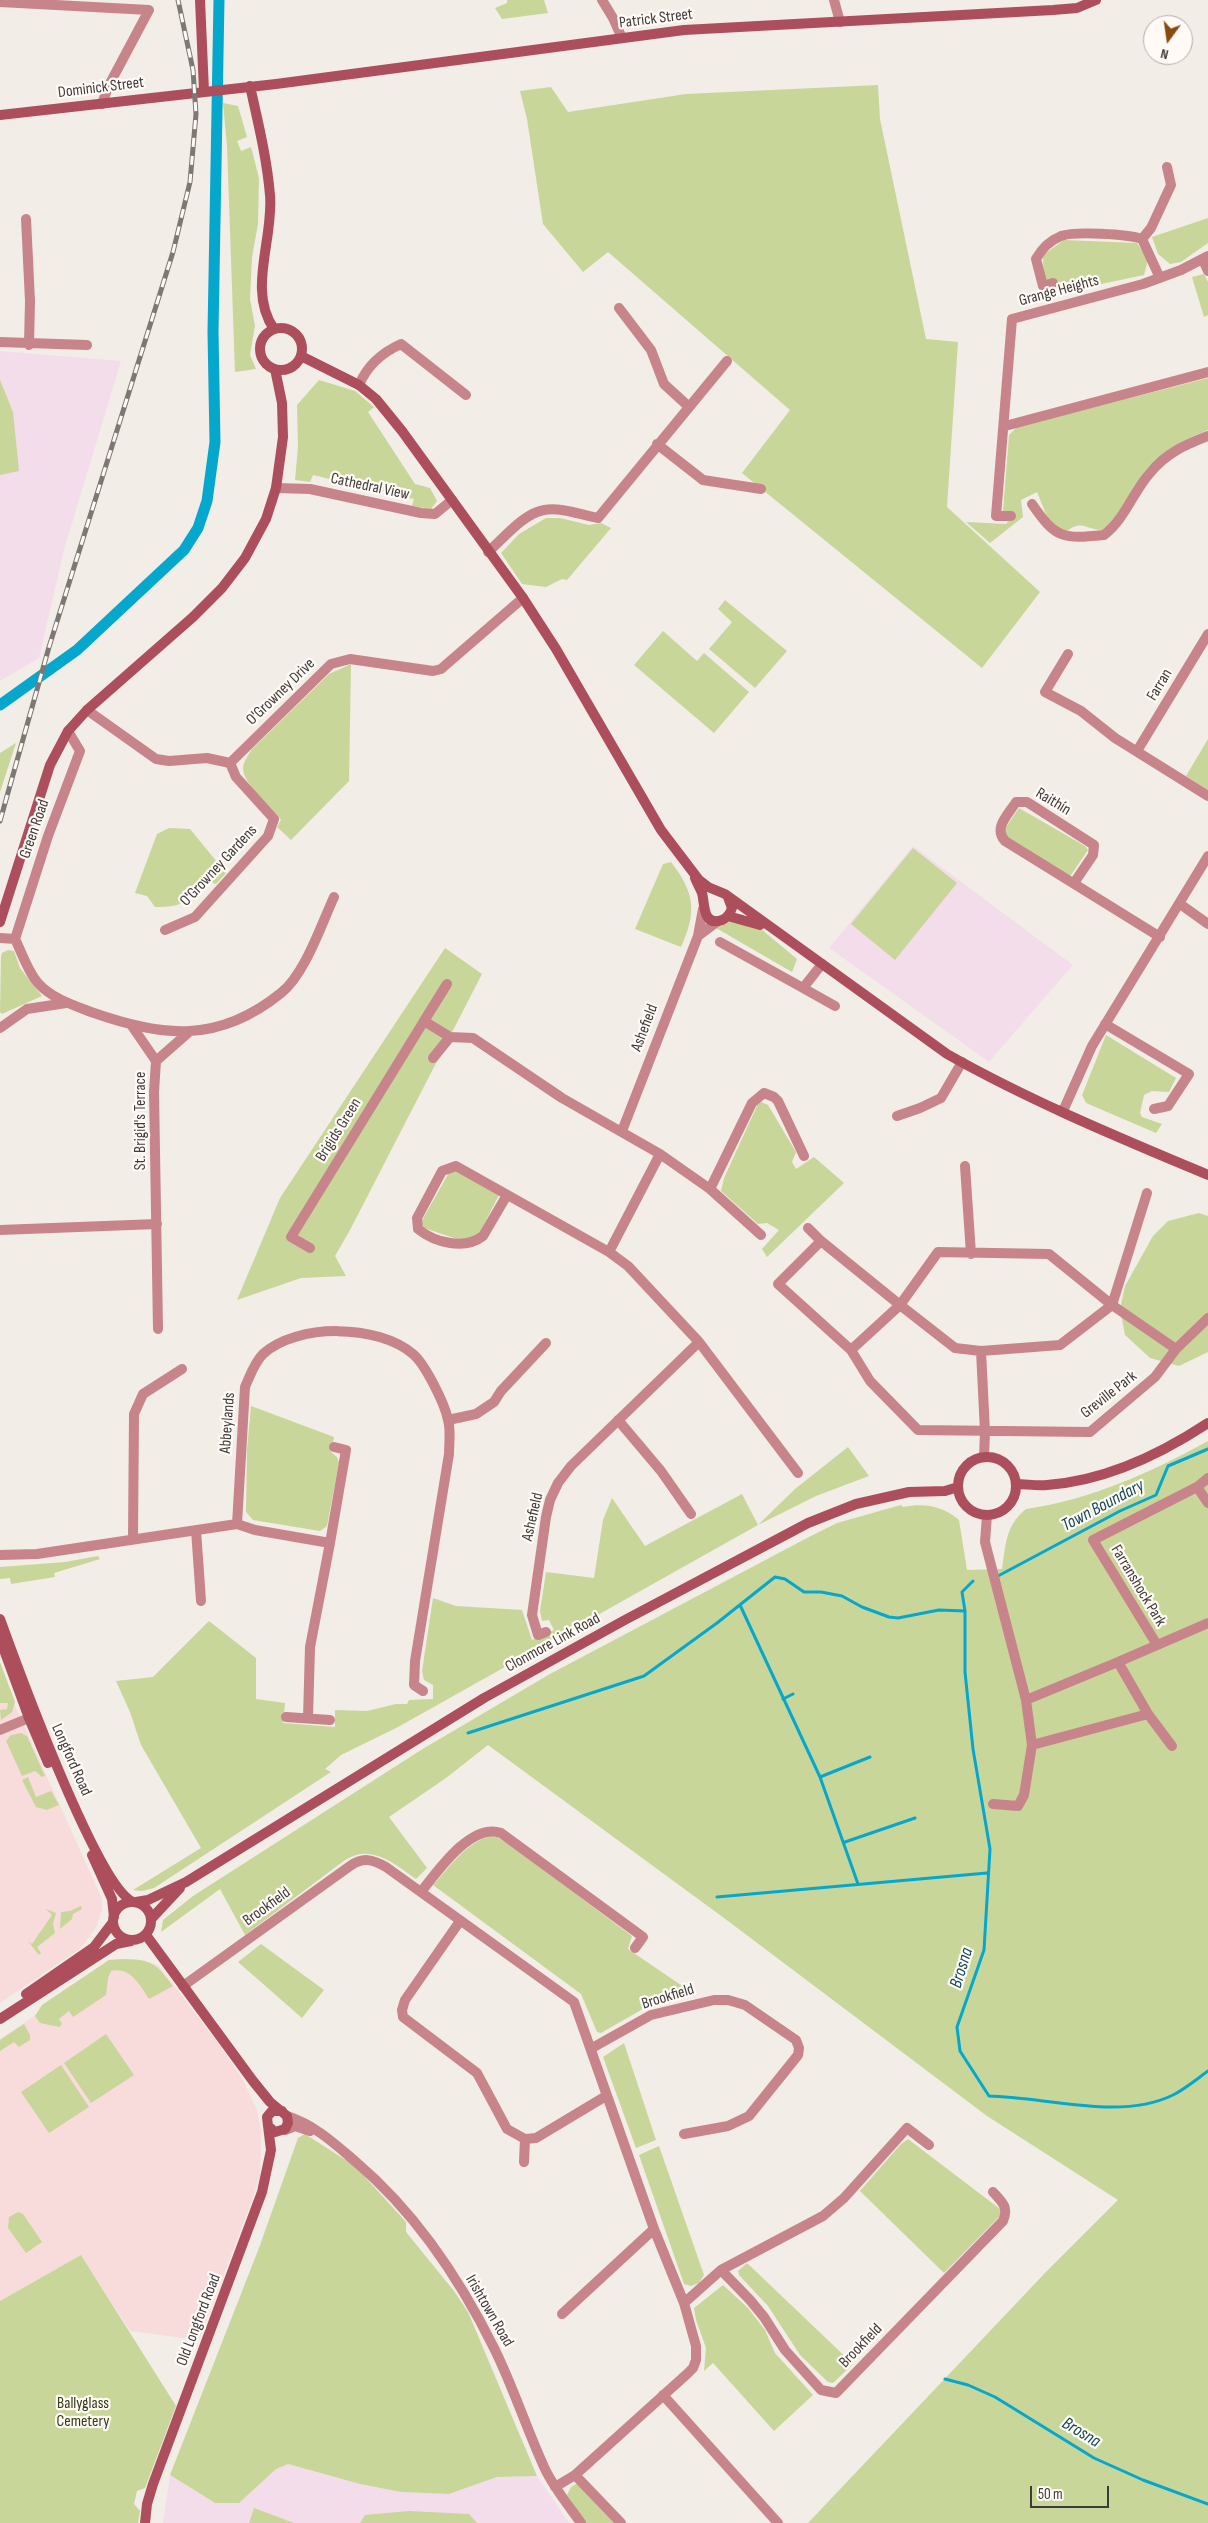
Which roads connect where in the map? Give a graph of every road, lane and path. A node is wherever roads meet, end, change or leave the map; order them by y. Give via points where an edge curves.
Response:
1 (200, 0) edge
2 (602, 0) edge
3 (834, 0) edge
4 (1096, 0) edge
5 (0, 2) edge
6 (840, 22) junction
7 (622, 38) junction
8 (250, 86) junction
9 (203, 91) junction
10 (102, 104) junction
11 (0, 115) edge
12 (1167, 167) dead end
13 (26, 219) dead end
14 (1142, 238) junction
15 (1206, 258) edge
16 (1208, 271) edge
17 (1160, 278) junction
18 (1053, 284) dead end
19 (620, 308) dead end
20 (274, 329) junction
21 (0, 342) edge
22 (30, 345) junction
23 (87, 345) dead end
24 (301, 356) junction
25 (727, 361) dead end
26 (275, 369) junction
27 (1208, 372) edge
28 (359, 385) junction
29 (466, 395) dead end
30 (688, 406) junction
31 (1004, 426) junction
32 (1208, 436) edge
33 (657, 444) junction
34 (276, 488) junction
35 (762, 489) dead end
36 (452, 500) junction
37 (1032, 504) dead end
38 (1011, 516) dead end
39 (488, 552) junction
40 (522, 598) junction
41 (1208, 634) edge
42 (1068, 654) dead end
43 (87, 710) junction
44 (71, 728) junction
45 (1137, 750) junction
46 (230, 763) junction
47 (1208, 796) edge
48 (1208, 856) edge
49 (691, 870) junction
50 (1074, 883) junction
51 (725, 895) junction
52 (334, 897) dead end
53 (1180, 904) junction
54 (703, 906) junction
55 (723, 918) junction
56 (0, 922) edge
57 (1208, 924) edge
58 (770, 929) junction
59 (165, 930) dead end
60 (698, 936) junction
61 (1160, 937) junction
62 (0, 938) edge
63 (14, 939) junction
64 (720, 942) dead end
65 (822, 964) junction
66 (447, 984) dead end
67 (803, 988) junction
68 (66, 1002) junction
69 (835, 1006) dead end
70 (424, 1021) junction
71 (1106, 1024) junction
72 (132, 1026) junction
73 (0, 1028) edge
74 (189, 1032) junction
75 (450, 1037) junction
76 (433, 1058) dead end
77 (156, 1061) junction
78 (962, 1062) junction
79 (1154, 1109) dead end
80 (1063, 1111) junction
81 (897, 1116) dead end
82 (622, 1131) junction
83 (660, 1154) junction
84 (804, 1156) dead end
85 (964, 1166) dead end
86 (1208, 1175) edge
87 (710, 1189) junction
88 (1147, 1193) dead end
89 (506, 1195) junction
90 (156, 1224) junction
91 (808, 1228) dead end
92 (0, 1230) edge
93 (761, 1235) dead end
94 (821, 1241) junction
95 (310, 1248) dead end
96 (609, 1252) junction
97 (971, 1254) junction
98 (900, 1305) junction
99 (1112, 1305) junction
100 (1208, 1318) edge
101 (158, 1329) dead end
102 (699, 1342) junction
103 (546, 1343) dead end
104 (1176, 1349) junction
105 (851, 1350) junction
106 (981, 1351) junction
107 (182, 1369) dead end
108 (448, 1420) junction
109 (618, 1420) junction
110 (1208, 1422) edge
111 (985, 1432) junction
112 (334, 1447) dead end
113 (984, 1457) junction
114 (798, 1473) dead end
115 (1208, 1478) edge
116 (1016, 1484) junction
117 (958, 1487) junction
118 (1197, 1487) junction
119 (1208, 1503) edge
120 (691, 1514) dead end
121 (987, 1515) junction
122 (237, 1524) junction
123 (196, 1530) junction
124 (133, 1540) junction
125 (330, 1543) junction
126 (0, 1555) edge
127 (201, 1601) dead end
128 (0, 1619) edge
129 (1208, 1623) edge
130 (546, 1632) dead end
131 (0, 1639) edge
132 (1157, 1645) junction
133 (1118, 1662) junction
134 (23, 1682) junction
135 (423, 1691) dead end
136 (1026, 1700) junction
137 (1148, 1714) junction
138 (286, 1717) dead end
139 (308, 1718) junction
140 (29, 1720) junction
141 (330, 1720) dead end
142 (0, 1730) edge
143 (1032, 1745) junction
144 (1172, 1746) dead end
145 (993, 1804) dead end
146 (186, 1882) junction
147 (421, 1892) junction
148 (135, 1902) junction
149 (152, 1918) junction
150 (113, 1920) junction
151 (460, 1921) junction
152 (146, 1936) junction
153 (132, 1941) junction
154 (635, 1948) dead end
155 (183, 1986) junction
156 (0, 2011) edge
157 (0, 2019) edge
158 (592, 2048) junction
159 (253, 2081) junction
160 (606, 2096) junction
161 (284, 2113) junction
162 (267, 2122) junction
163 (284, 2130) junction
164 (684, 2134) dead end
165 (525, 2139) junction
166 (331, 2141) junction
167 (929, 2145) dead end
168 (524, 2162) dead end
169 (269, 2168) junction
170 (993, 2192) dead end
171 (654, 2229) junction
172 (721, 2270) junction
173 (684, 2303) junction
174 (562, 2314) dead end
175 (663, 2395) junction
176 (575, 2475) junction
177 (555, 2487) junction
178 (145, 2523) edge
179 (581, 2523) edge
180 (621, 2523) edge
181 (778, 2523) edge

1 - 9 street
2 - 7 street
3 - 6 street
4 - 6 street, Patrick Street via 1077,8
5 - 10 street via 149,10
6 - 7 street, Patrick Street via 684,30
7 - 8 street, Patrick Street
8 - 9 street, Dominick Street
8 - 20 street via 271,197 263,291 267,320
9 - 10 street, Dominick Street
10 - 11 street, Dominick Street
12 - 14 street via 1171,184 1152,228
13 - 22 street
14 - 17 street
14 - 18 street via 1130,235 1063,235 1048,243 1036,259 1043,286
15 - 16 street, Grange Heights
15 - 17 street, Grange Heights
17 - 31 street, Grange Heights via 1012,319
19 - 30 street via 650,350 664,384
20 - 24 street via 287,329 298,336
20 - 26 street via 265,336 260,349 264,361
21 - 22 street
22 - 23 street
24 - 26 street via 292,367
24 - 28 street
25 - 30 street
26 - 34 street via 282,403 283,436
27 - 31 street
28 - 29 street via 366,368 401,344
28 - 36 street via 382,405
30 - 33 street
31 - 38 street, Grange Heights via 996,516
32 - 37 street via 1179,447 1165,458 1149,474 1122,515 1104,535 1063,536 1046,524
33 - 35 street via 703,480
33 - 39 street via 598,518 558,509 543,510 526,519
34 - 36 street, Cathedral View via 310,489 435,514
34 - 43 street via 266,519 245,558 222,588
36 - 39 street
39 - 40 street
40 - 46 street, O'Growney Drive via 441,669 433,671 350,659 331,664
40 - 49 street via 556,649 661,830
41 - 45 street, Farran
42 - 45 street via 1045,692 1081,711 1115,738
43 - 44 street
43 - 46 street via 156,759 207,758
44 - 56 street, Green Road via 50,765
44 - 63 street, Green Road via 80,751
45 - 47 street
46 - 59 street, O'Growney Gardens via 236,777 274,819 273,827 195,917
48 - 53 street
49 - 51 street via 703,884
49 - 54 street via 699,886
50 - 50 street, Raithín via 1005,842 999,835 999,829 1016,802 1027,802 1094,845 1093,854
50 - 61 street, Raithín
51 - 54 street via 710,894
51 - 55 street via 732,904
51 - 58 street
52 - 74 street via 300,971 282,993 236,1022
53 - 57 street
53 - 61 street
54 - 55 street via 706,916
54 - 60 street, Ashefield
55 - 58 street
55 - 60 street
58 - 65 street
60 - 82 street, Ashefield
61 - 71 street
62 - 63 street
63 - 68 street via 38,983
64 - 67 street
65 - 67 street
65 - 78 street via 918,1035
66 - 70 street
67 - 69 street
68 - 72 street
68 - 73 street via 28,1009
70 - 75 street
70 - 95 street, Brigids Green via 291,1237
71 - 79 street via 1189,1074 1168,1106
71 - 80 street via 1092,1046
72 - 74 street
72 - 77 street, St. Brigid's Terrace
74 - 77 street
75 - 76 street
75 - 82 street via 472,1038 562,1098
77 - 90 street, St. Brigid's Terrace
78 - 80 street
78 - 81 street via 941,1098
80 - 86 street
82 - 83 street
83 - 87 street
83 - 96 street
84 - 87 street via 778,1101 764,1093 752,1103
85 - 97 street
87 - 93 street
88 - 99 street
89 - 89 street via 483,1236 477,1240 457,1244 418,1229 417,1218 442,1171 450,1166 460,1167
89 - 96 street
90 - 92 street
90 - 101 street, St. Brigid's Terrace
91 - 94 street
94 - 98 street
94 - 105 street, Greville Park via 778,1284
96 - 102 street via 628,1266
97 - 98 street via 938,1252
97 - 99 street via 1049,1254
98 - 105 street
98 - 106 street via 955,1348
99 - 104 street
99 - 106 street via 1060,1345
100 - 104 street, Greville Park
102 - 109 street, Ashefield
102 - 114 street
103 - 108 street via 494,1402 476,1414
104 - 111 street, Greville Park via 1155,1377 1090,1432
105 - 111 street, Greville Park via 870,1381 918,1430
106 - 111 street
107 - 124 street via 143,1394 134,1414
108 - 122 street, Abbeylands via 445,1408 415,1355 395,1342 345,1332 290,1338 261,1356 245,1387
108 - 135 street, Abbeylands via 449,1454 415,1661 414,1685
109 - 120 street via 661,1471
109 - 130 street, Ashefield via 571,1466 558,1482 550,1500 532,1615 538,1635
110 - 116 street via 1165,1448 1107,1473 1046,1486
111 - 113 street
112 - 125 street via 346,1450
113 - 116 street via 1002,1461 1009,1467
113 - 117 street via 962,1470
115 - 118 street, Farranshock Park
116 - 121 street via 1011,1502 996,1514
117 - 121 street via 970,1510
117 - 146 street, Clonmore Link Road via 945,1491 909,1492 856,1504 808,1523 484,1698
118 - 119 street
118 - 132 street, Farranshock Park via 1093,1540
121 - 136 street via 985,1542
122 - 123 street
122 - 125 street
123 - 124 street
123 - 127 street
124 - 126 street via 37,1554
125 - 139 street via 310,1647
128 - 134 street, Longford Road
129 - 132 street, Farranshock Park
131 - 140 street
132 - 133 street, Farranshock Park
133 - 136 street, Farranshock Park
133 - 137 street
134 - 140 street via 32,1712
134 - 148 street, Longford Road via 86,1828 122,1895
136 - 143 street
137 - 143 street
137 - 144 street
138 - 139 street
139 - 141 street
140 - 142 street
140 - 150 street via 112,1899
143 - 145 street via 1024,1794 1018,1806
146 - 148 street, Clonmore Link Road via 148,1900
146 - 149 street, Clonmore Link Road
147 - 151 street, Brookfield
147 - 154 street via 463,1845 489,1830 495,1830 643,1937
147 - 155 street, Brookfield via 376,1861 360,1860
148 - 149 street via 146,1908
148 - 150 street via 120,1906
149 - 152 street
150 - 153 street via 119,1935
150 - 156 street via 94,1947
151 - 158 street, Brookfield via 574,2002
151 - 165 street via 405,2000 404,2017 477,2073 507,2129
152 - 153 street
152 - 155 street
153 - 157 street via 116,1944
155 - 159 street
158 - 160 street, Brookfield
158 - 164 street, Brookfield via 651,2015 714,2000 745,2005 796,2040 798,2055 750,2116 728,2126
159 - 161 street
159 - 162 street, Old Longford Road via 264,2102
160 - 165 street via 536,2138
160 - 171 street, Brookfield
161 - 162 street via 272,2111
161 - 163 street via 288,2123
161 - 166 street via 301,2120
162 - 163 street via 275,2132
162 - 169 street, Old Longford Road via 271,2144
163 - 166 street via 295,2126
163 - 169 street
165 - 168 street
166 - 177 street, Irishtown Road via 378,2181 414,2221 471,2305 496,2351
167 - 172 street via 907,2128 844,2198 823,2216
169 - 178 street, Old Longford Road via 252,2222 153,2484
170 - 172 street, Brookfield via 1005,2205 1003,2221 836,2393 821,2390 785,2350 750,2300
171 - 173 street, Brookfield
171 - 174 street
172 - 173 street
173 - 175 street, Brookfield via 696,2346 696,2360 693,2368
175 - 176 street, Brookfield
175 - 181 street
176 - 177 street, Brookfield
176 - 180 street
177 - 179 street, Irishtown Road

